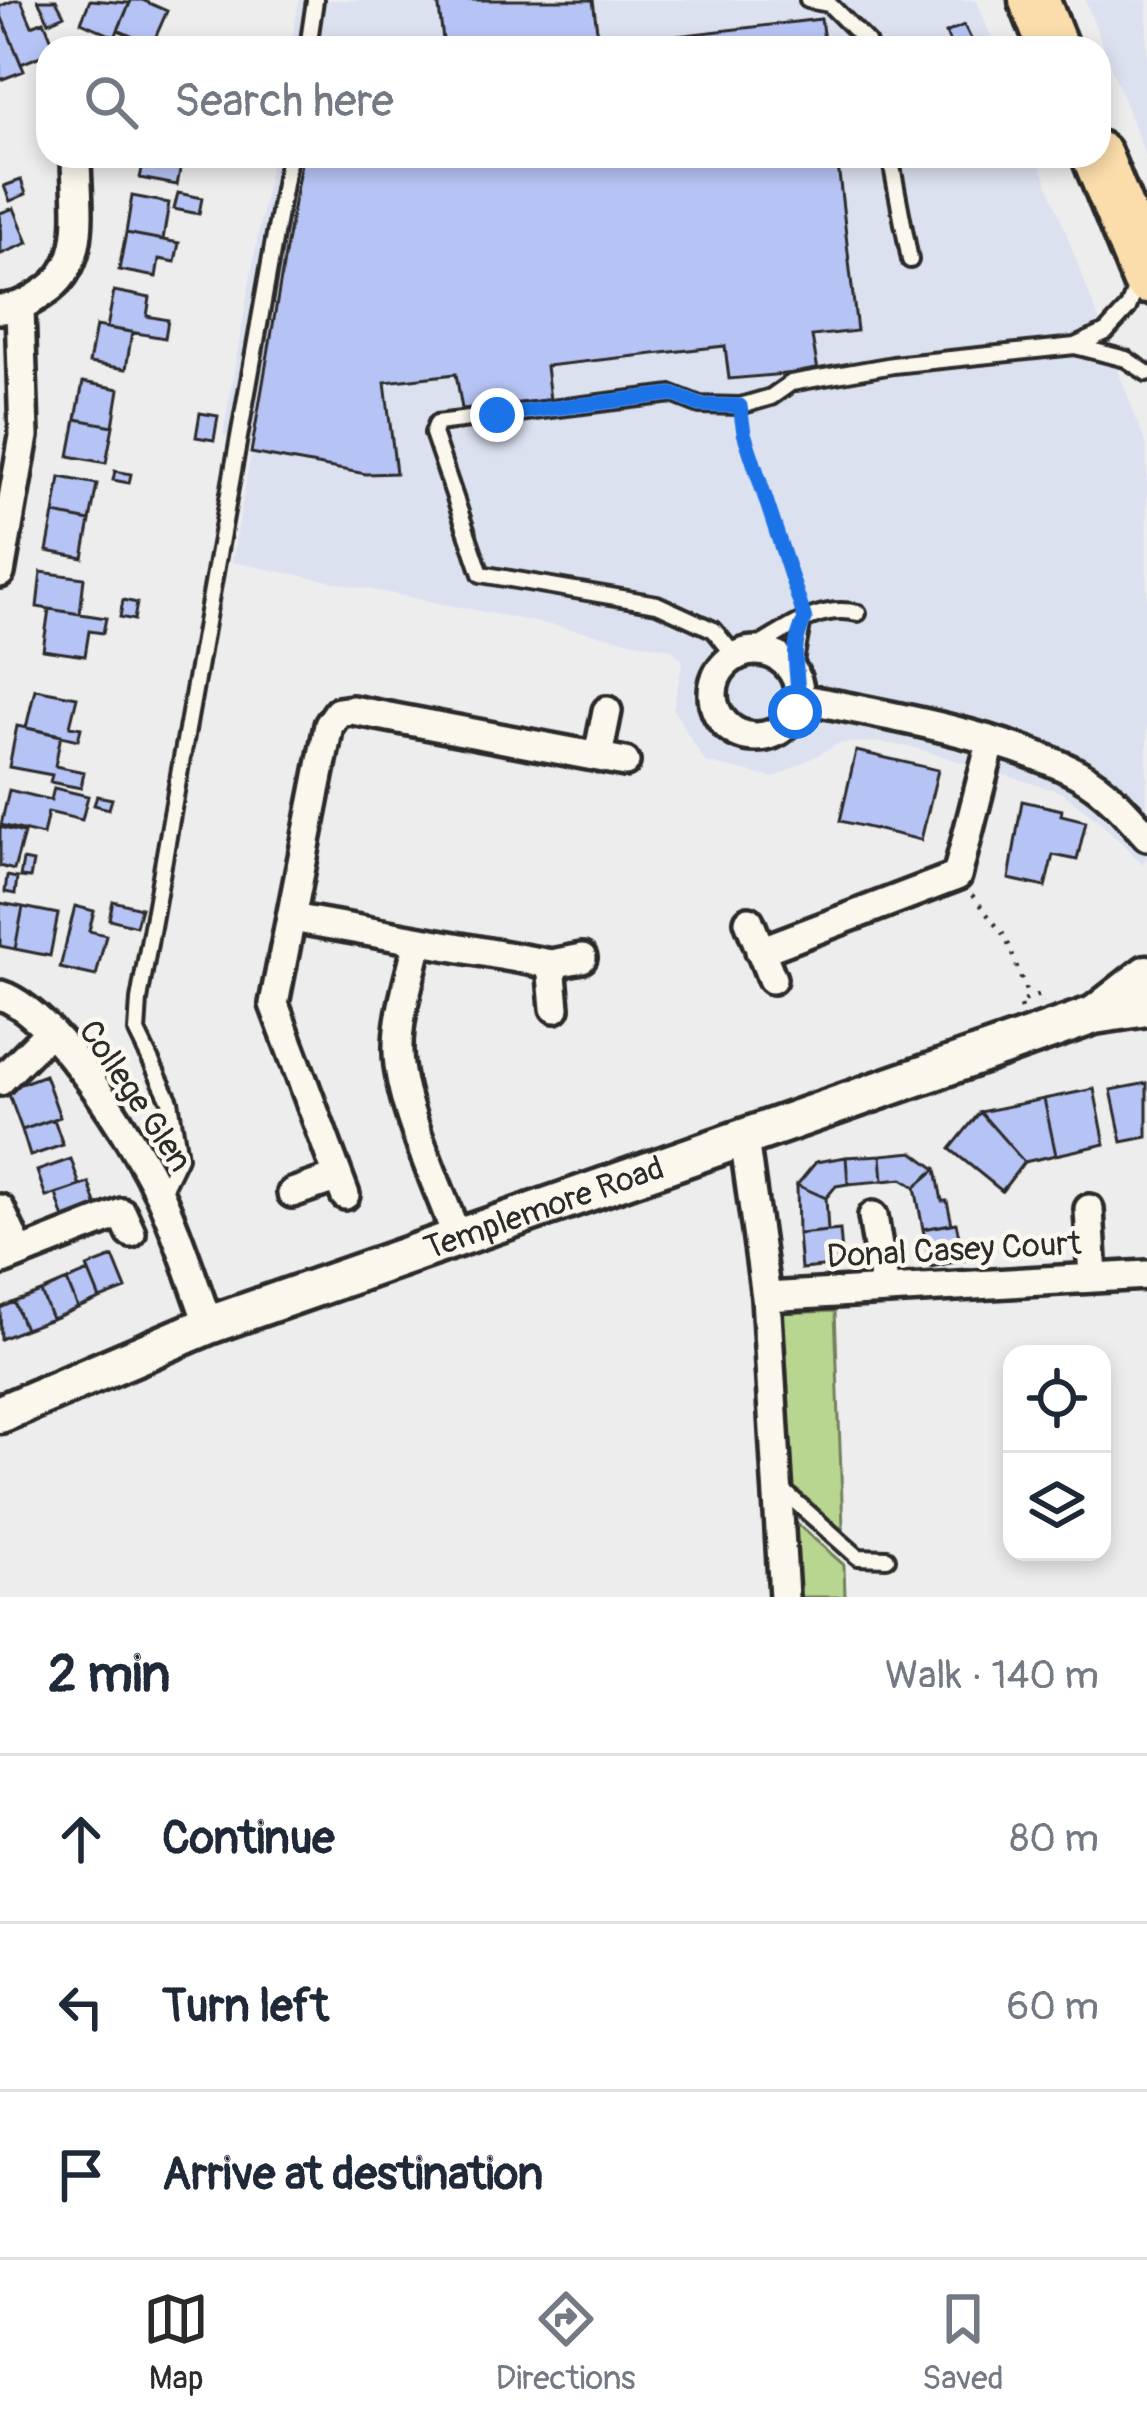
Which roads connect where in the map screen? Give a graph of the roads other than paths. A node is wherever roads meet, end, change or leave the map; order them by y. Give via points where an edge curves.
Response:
1 (315, 0) edge
2 (808, 0) edge
3 (1034, 0) edge
4 (310, 36) edge
5 (861, 36) edge
6 (1048, 36) edge
7 (76, 168) edge
8 (287, 168) edge
9 (892, 168) edge
10 (1102, 168) edge
11 (910, 260) dead end
12 (1145, 274) edge
13 (10, 309) edge
14 (1075, 346) junction
15 (1147, 373) edge
16 (4, 539) edge
17 (0, 573) edge
18 (858, 613) dead end
19 (803, 622) junction
20 (741, 654) junction
21 (796, 685) junction
22 (607, 711) dead end
23 (991, 743) junction
24 (1106, 793) junction
25 (1147, 801) edge
26 (1147, 836) edge
27 (292, 918) junction
28 (749, 921) dead end
29 (418, 941) junction
30 (760, 951) junction
31 (582, 958) dead end
32 (551, 964) junction
33 (1147, 974) edge
34 (772, 979) dead end
35 (0, 995) edge
36 (1147, 1007) edge
37 (555, 1008) dead end
38 (1094, 1015) junction
39 (50, 1031) junction
40 (0, 1081) edge
41 (744, 1138) junction
42 (292, 1193) dead end
43 (160, 1196) junction
44 (0, 1209) edge
45 (1089, 1209) dead end
46 (873, 1216) dead end
47 (131, 1233) dead end
48 (457, 1238) junction
49 (10, 1257) edge
50 (1147, 1275) edge
51 (1093, 1278) junction
52 (885, 1290) junction
53 (766, 1297) junction
54 (209, 1325) junction
55 (0, 1414) edge
56 (775, 1484) junction
57 (887, 1558) dead end
58 (784, 1597) edge

1 - 4 lane
2 - 5 lane via 829,4
3 - 6 highway
7 - 13 street via 76,254 61,282
8 - 43 lane via 139,1000 137,1032 170,1100 179,1156
9 - 11 lane
10 - 12 highway
12 - 14 lane via 1106,332
13 - 16 street via 24,436
14 - 15 lane
14 - 20 lane via 791,383 740,406 672,394 437,423 433,434 481,574 657,604 714,630
16 - 17 street
18 - 19 lane via 836,608
19 - 20 lane
19 - 21 lane
20 - 21 street via 774,655
20 - 21 street via 713,692 732,730 774,733 795,712
21 - 23 street
22 - 27 street via 611,759 338,712 328,725
23 - 24 street via 1058,764
23 - 30 street via 957,876
24 - 25 street
24 - 26 street
27 - 29 street
27 - 42 street via 274,1004 342,1186
28 - 30 street
29 - 32 street
29 - 48 street via 398,1056
30 - 34 street
31 - 32 street
32 - 37 street
33 - 38 main road, Templemore Road
35 - 39 street, College Glen
36 - 38 main road, Templemore Road
38 - 41 main road, Templemore Road
39 - 40 street
39 - 43 street, College Glen
41 - 48 main road, Templemore Road
41 - 53 street
43 - 54 street, College Glen
44 - 49 street
45 - 51 street
46 - 52 street
47 - 49 street via 122,1214
48 - 54 main road, Templemore Road
50 - 51 street, Donal Casey Court
51 - 52 street, Donal Casey Court
52 - 53 street, Donal Casey Court
53 - 56 street
54 - 55 main road, Templemore Road
56 - 57 lane via 858,1557
56 - 58 street

